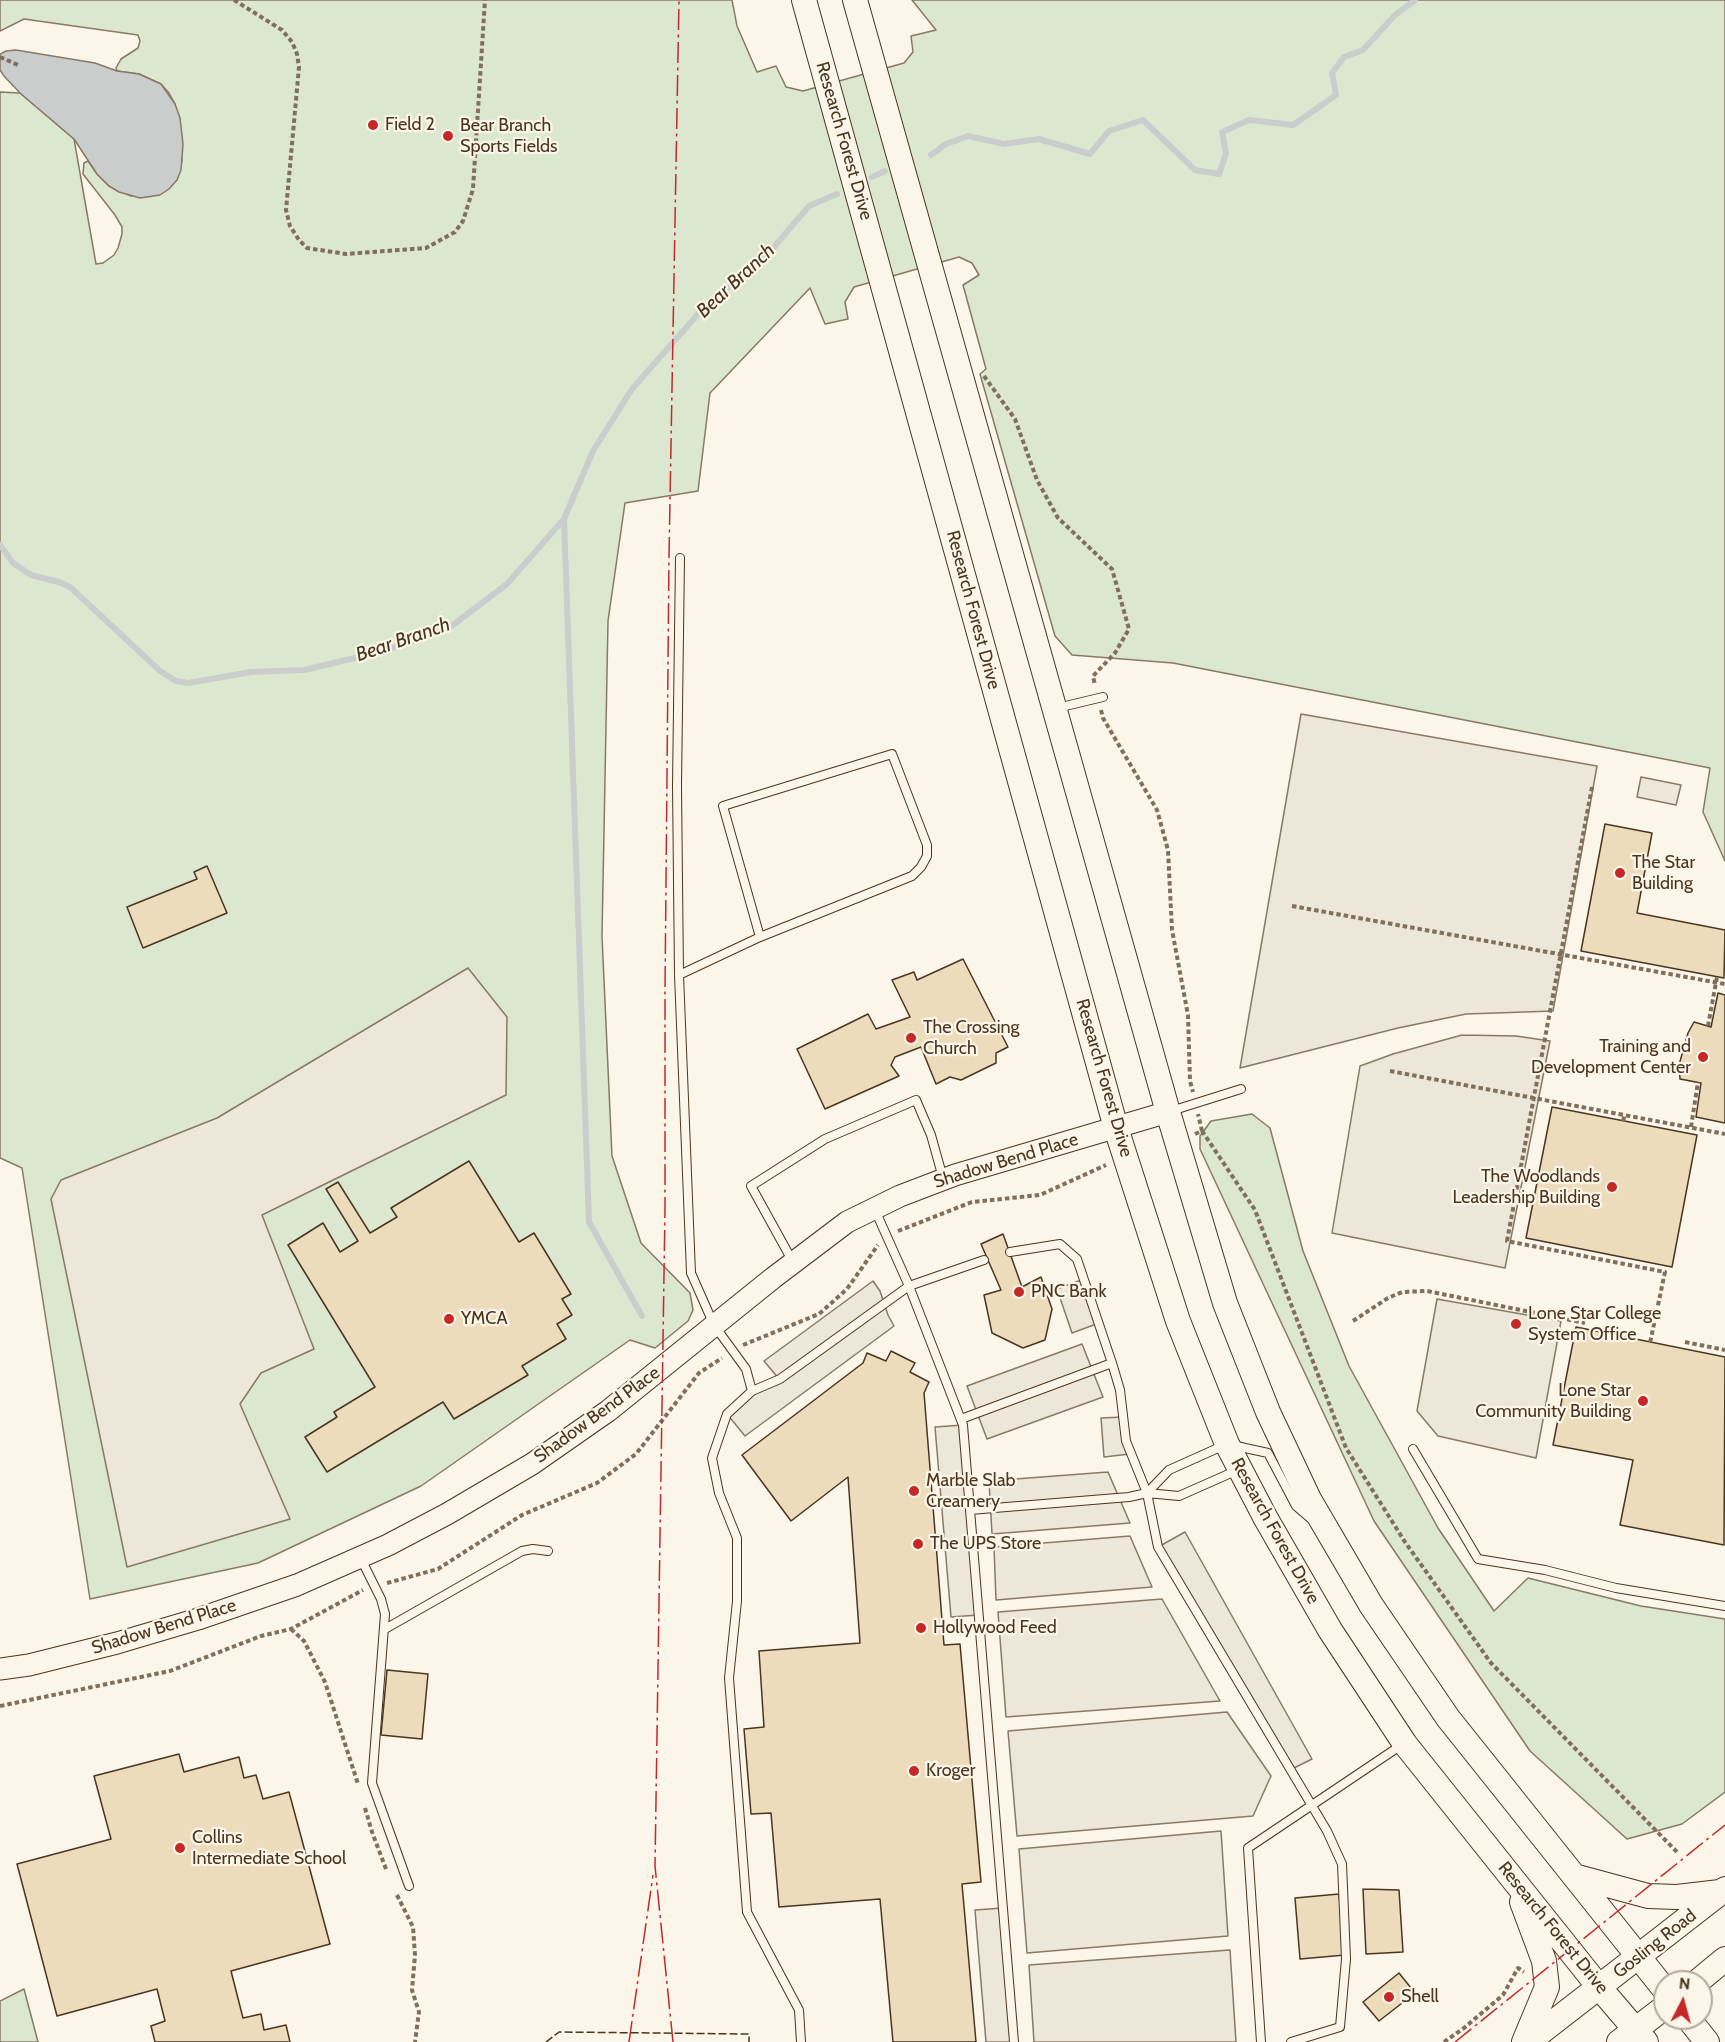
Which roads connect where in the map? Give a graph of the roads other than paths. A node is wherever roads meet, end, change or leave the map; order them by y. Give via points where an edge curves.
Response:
1 (804, 0) edge
2 (855, 0) edge
3 (680, 558) dead end
4 (1101, 698) road end
5 (1054, 708) junction
6 (759, 937) junction
7 (679, 975) junction
8 (1241, 1089) dead end
9 (1168, 1113) junction
10 (1116, 1128) junction
11 (944, 1179) junction
12 (874, 1209) junction
13 (1010, 1252) dead end
14 (984, 1260) dead end
15 (794, 1262) junction
16 (909, 1287) junction
17 (714, 1325) junction
18 (1112, 1364) junction
19 (752, 1391) junction
20 (961, 1419) junction
21 (1227, 1444) junction
22 (1413, 1449) dead end
23 (1240, 1469) junction
24 (1147, 1493) junction
25 (970, 1509) junction
26 (1331, 1537) junction
27 (548, 1551) dead end
28 (360, 1557) junction
29 (1725, 1606) edge
30 (385, 1629) junction
31 (0, 1669) edge
32 (1405, 1744) junction
33 (1311, 1806) junction
34 (1574, 1876) junction
35 (1516, 1882) junction
36 (409, 1886) dead end
37 (1724, 1890) edge
38 (1638, 1957) junction
39 (1725, 1959) edge
40 (1712, 1970) edge
41 (1653, 1975) edge
42 (1599, 1987) junction
43 (1653, 2019) edge
44 (1698, 2030) edge
45 (1633, 2038) edge
46 (801, 2042) edge
47 (1014, 2042) edge
48 (1261, 2042) edge
49 (1291, 2042) edge
50 (1524, 2042) edge
51 (1528, 2042) edge
52 (1707, 2042) edge

1 - 10 main road, Research Forest Drive
2 - 5 main road
3 - 7 lane
4 - 5 lane
5 - 9 main road
6 - 6 lane via 912,876 921,867 927,845 892,754 723,806
6 - 7 lane
7 - 17 lane via 691,1273
8 - 9 lane
9 - 10 street, Shadow Bend Place
9 - 26 main road via 1225,1303 1268,1412
10 - 11 street, Shadow Bend Place
10 - 21 main road, Research Forest Drive via 1178,1321
11 - 12 street, Shadow Bend Place
11 - 15 lane via 916,1100 825,1139 752,1185
12 - 15 street, Shadow Bend Place via 847,1222
12 - 16 lane
13 - 18 lane via 1060,1244 1077,1259
14 - 16 lane
15 - 17 street, Shadow Bend Place
16 - 19 lane via 780,1379
16 - 20 lane
17 - 19 lane via 746,1369
17 - 28 street, Shadow Bend Place via 608,1411 532,1464 447,1514
18 - 20 lane
18 - 24 lane via 1120,1390 1126,1441
19 - 46 lane via 727,1414 712,1458 719,1493 737,1538 737,1600 729,1678 747,1912 799,2010
20 - 25 lane
21 - 23 main road, Research Forest Drive
21 - 24 lane via 1169,1470
21 - 26 lane via 1268,1453 1296,1506
22 - 29 lane via 1478,1559
23 - 24 lane via 1179,1496
23 - 32 main road, Research Forest Drive via 1329,1630
24 - 25 lane
24 - 33 lane via 1158,1546 1166,1562
25 - 47 lane
26 - 34 main road via 1371,1605 1448,1718
27 - 30 lane via 522,1551
28 - 30 lane via 384,1607
28 - 31 street, Shadow Bend Place via 297,1585 198,1619 117,1644
30 - 36 lane via 372,1783
32 - 33 lane
32 - 35 main road, Research Forest Drive
33 - 48 lane via 1248,1848
33 - 49 lane via 1342,1864 1346,1959 1340,2027
34 - 37 main road via 1648,1896 1677,1897
34 - 38 main road
35 - 42 main road, Research Forest Drive
35 - 50 main road via 1544,1961 1547,1987
37 - 38 main road, Gosling Road
38 - 41 main road
38 - 42 main road, Gosling Road
39 - 40 main road
42 - 45 main road, Research Forest Drive
42 - 51 main road, Gosling Road
43 - 45 main road
44 - 52 main road

